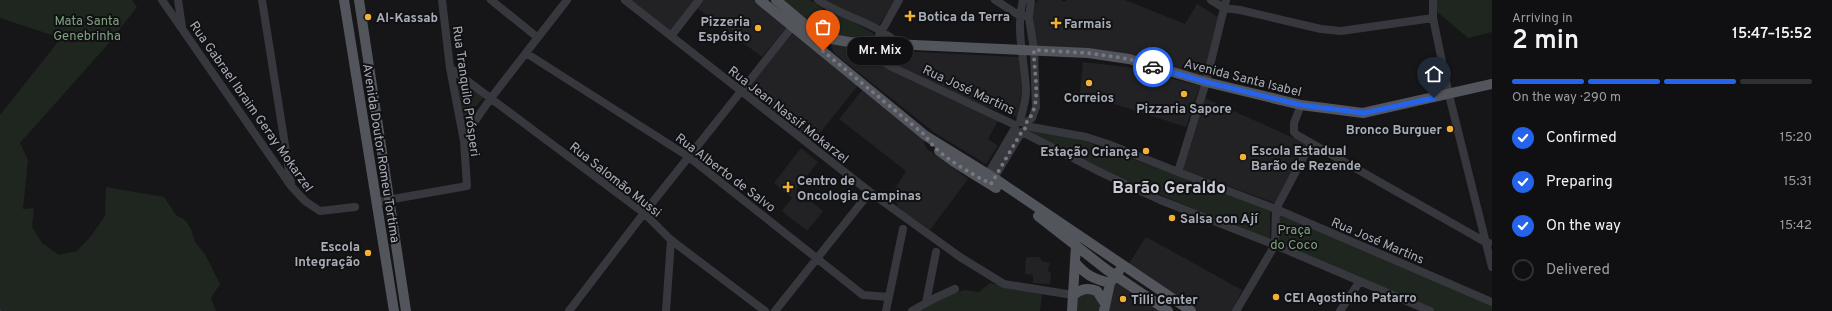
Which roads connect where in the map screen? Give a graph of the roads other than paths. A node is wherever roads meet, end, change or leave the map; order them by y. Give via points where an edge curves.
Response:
1 (162, 0) edge
2 (178, 0) edge
3 (262, 0) edge
4 (344, 0) edge
5 (359, 0) edge
6 (442, 0) edge
7 (491, 0) edge
8 (568, 0) edge
9 (625, 0) edge
10 (700, 0) edge
11 (760, 0) edge
12 (776, 0) edge
13 (818, 0) edge
14 (899, 0) edge
15 (995, 0) edge
16 (1023, 0) edge
17 (1031, 0) edge
18 (1211, 0) edge
19 (1433, 0) edge
20 (1225, 4) edge
21 (1020, 16) junction
22 (1029, 18) junction
23 (1433, 18) junction
24 (793, 26) junction
25 (183, 30) junction
26 (882, 30) junction
27 (803, 34) junction
28 (671, 36) junction
29 (537, 37) junction
30 (820, 37) junction
31 (849, 42) junction
32 (875, 43) junction
33 (899, 45) junction
34 (1021, 49) junction
35 (1034, 50) junction
36 (526, 53) junction
37 (832, 59) junction
38 (450, 68) junction
39 (1206, 82) junction
40 (1492, 84) edge
41 (741, 92) junction
42 (1449, 95) junction
43 (491, 98) junction
44 (1301, 105) junction
45 (1021, 127) junction
46 (464, 141) junction
47 (1311, 143) junction
48 (690, 157) junction
49 (1178, 172) junction
50 (989, 179) junction
51 (291, 186) junction
52 (870, 192) junction
53 (390, 199) junction
54 (376, 202) junction
55 (355, 207) dead end
56 (1276, 209) junction
57 (644, 213) junction
58 (903, 229) dead end
59 (671, 240) junction
60 (1489, 242) edge
61 (1275, 245) junction
62 (936, 252) dead end
63 (1103, 252) junction
64 (1087, 253) junction
65 (1076, 254) junction
66 (819, 259) junction
67 (1123, 267) junction
68 (1492, 267) edge
69 (1113, 279) junction
70 (1360, 281) junction
71 (955, 289) dead end
72 (1073, 295) junction
73 (889, 297) junction
74 (1492, 302) edge
75 (926, 303) junction
76 (1104, 307) edge
77 (394, 311) edge
78 (406, 311) edge
79 (569, 311) edge
80 (666, 311) edge
81 (765, 311) edge
82 (775, 311) edge
83 (886, 311) edge
84 (912, 311) edge
85 (1072, 311) edge
86 (1168, 311) edge
87 (1191, 311) edge
88 (1236, 311) edge
89 (1340, 311) edge
90 (1430, 311) edge

1 - 25 street, Rua Gabrael Ibraim Geray Mokarzel
2 - 25 street
3 - 51 street
4 - 54 main road, Avenida Doutor Romeu Tortima
5 - 53 main road, Avenida Doutor Romeu Tortima
6 - 38 street, Rua Tranquilo Prósperi
7 - 29 street
8 - 29 street
9 - 28 street, Rua Jean Nassif Mokarzel
10 - 28 street
11 - 24 main road
12 - 30 main road
13 - 26 street via 830,8
14 - 26 street
15 - 21 street
16 - 21 street
17 - 22 street
18 - 20 street
19 - 23 street
20 - 23 street via 1240,10 1340,31
20 - 39 street
21 - 22 street
21 - 34 street
22 - 35 street
23 - 42 street
24 - 27 main road
24 - 41 street
25 - 51 street, Rua Gabrael Ibraim Geray Mokarzel
26 - 32 street
26 - 33 street
27 - 30 main road, Avenida Santa Isabel
27 - 37 main road
28 - 41 street, Rua Jean Nassif Mokarzel
29 - 36 street
30 - 31 main road, Avenida Santa Isabel
30 - 37 main road
31 - 32 main road, Avenida Santa Isabel
31 - 45 street, Rua José Martins via 894,68
32 - 33 main road, Avenida Santa Isabel
33 - 34 main road, Avenida Santa Isabel
34 - 35 main road, Avenida Santa Isabel
34 - 45 street via 1026,90
35 - 39 main road, Avenida Santa Isabel via 1088,53 1129,59
35 - 45 street via 1036,107 1032,118
36 - 43 street
36 - 48 street, Rua Alberto de Salvo
37 - 50 main road via 926,136 930,144 954,162
38 - 43 street, Rua Salomão Mussi
38 - 46 street, Rua Tranquilo Prósperi
39 - 44 main road, Avenida Santa Isabel
39 - 49 street
40 - 42 main road, Avenida Santa Isabel
41 - 48 street
41 - 52 street, Rua Jean Nassif Mokarzel
42 - 44 main road, Avenida Santa Isabel via 1364,113
42 - 60 street
43 - 46 street
43 - 57 street, Rua Salomão Mussi
44 - 47 street via 1294,123 1294,132
45 - 49 street, Rua José Martins via 1086,137
45 - 50 street via 1014,146
45 - 61 street via 1100,172 1160,200
46 - 53 street, Rua Tranquilo Prósperi via 467,186
47 - 56 street
47 - 60 street
48 - 57 street
48 - 66 street, Rua Alberto de Salvo
49 - 56 street, Rua José Martins
50 - 63 main road
50 - 65 main road via 1034,212
51 - 55 street, Rua Gabrael Ibraim Geray Mokarzel via 305,201 320,211
52 - 66 street
52 - 72 street, Rua Jean Nassif Mokarzel via 960,257 1004,284
53 - 54 street
53 - 78 main road, Avenida Doutor Romeu Tortima
54 - 77 main road, Avenida Doutor Romeu Tortima
56 - 61 street
56 - 74 street, Rua José Martins
57 - 59 street, Rua Salomão Mussi
57 - 79 street
58 - 73 street
59 - 80 street
59 - 81 street, Rua Salomão Mussi
60 - 68 street
61 - 70 street
61 - 88 street
62 - 75 street
63 - 64 main road
63 - 67 main road
64 - 65 main road
64 - 69 main road
65 - 69 main road via 1087,275 1096,280
65 - 72 main road
66 - 73 street, Rua Alberto de Salvo via 863,295
66 - 82 street
67 - 69 main road
67 - 87 main road
69 - 76 main road
69 - 86 main road
70 - 89 street
70 - 90 street
71 - 75 street
72 - 76 main road via 1087,288 1097,291
72 - 85 main road
73 - 83 street
75 - 84 street

